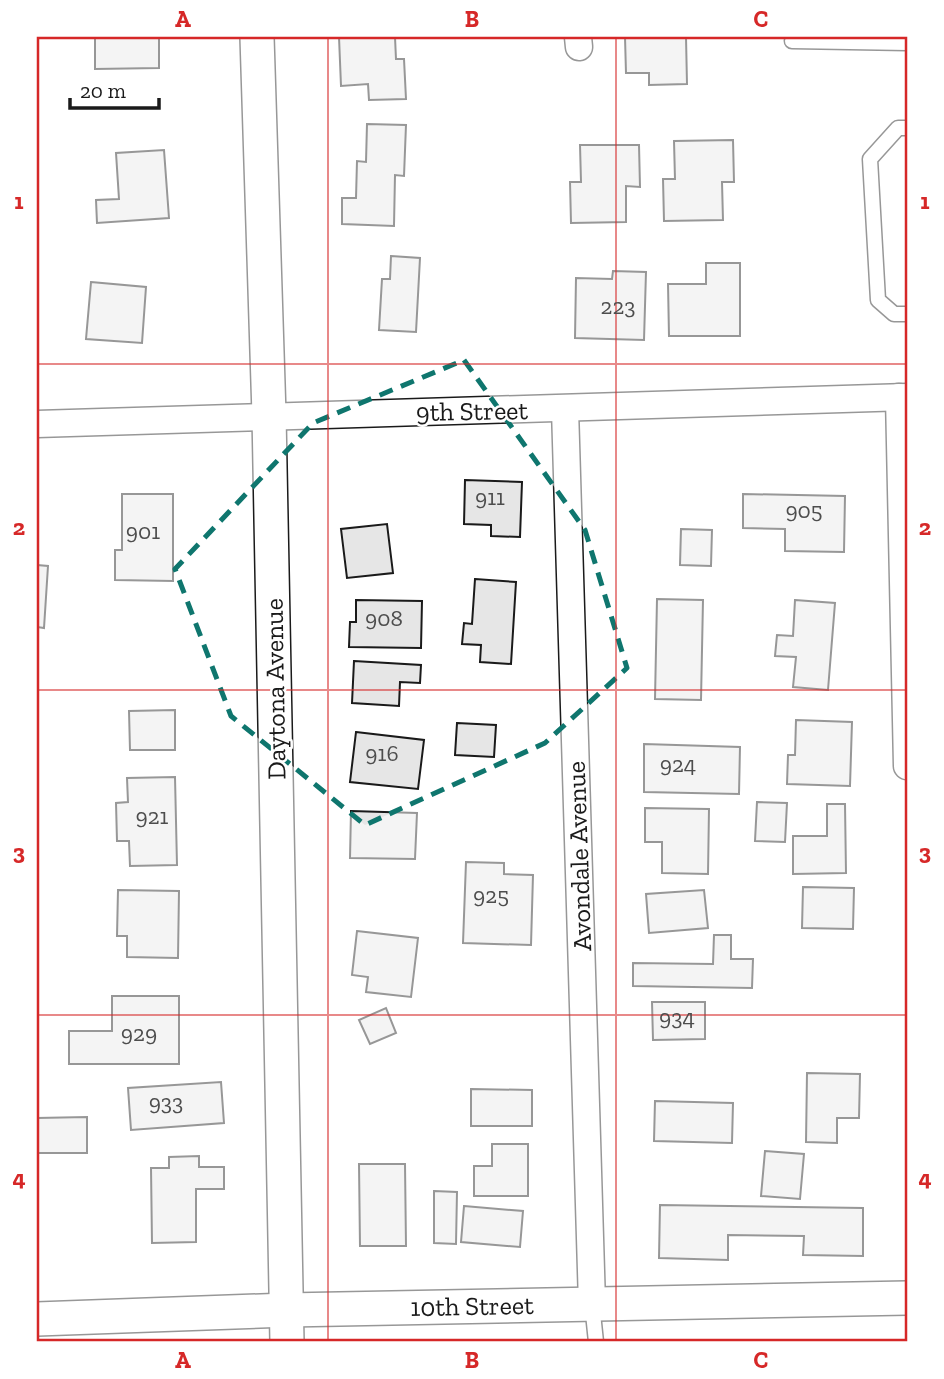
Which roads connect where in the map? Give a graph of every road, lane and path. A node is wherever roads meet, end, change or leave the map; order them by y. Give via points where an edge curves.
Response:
1 (257, 37) edge
2 (792, 41) dead end
3 (907, 43) edge
4 (907, 128) edge
5 (907, 314) edge
6 (903, 397) edge
7 (565, 409) junction
8 (269, 415) junction
9 (37, 424) edge
10 (905, 572) edge
11 (907, 766) edge
12 (907, 1298) edge
13 (592, 1304) junction
14 (37, 1319) edge
15 (287, 1326) edge
16 (596, 1342) edge

1 - 8 street, Daytona Avenue
2 - 3 lane
4 - 5 lane via 898,128 870,159 878,300 894,314
6 - 7 street, 9th Street
6 - 10 street
7 - 8 street, 9th Street
7 - 13 street, Avondale Avenue
8 - 9 street, 9th Street
8 - 15 street, Daytona Avenue
10 - 11 street
12 - 13 street, 10th Street
13 - 15 street, 10th Street
13 - 16 lane
14 - 15 street, 10th Street

